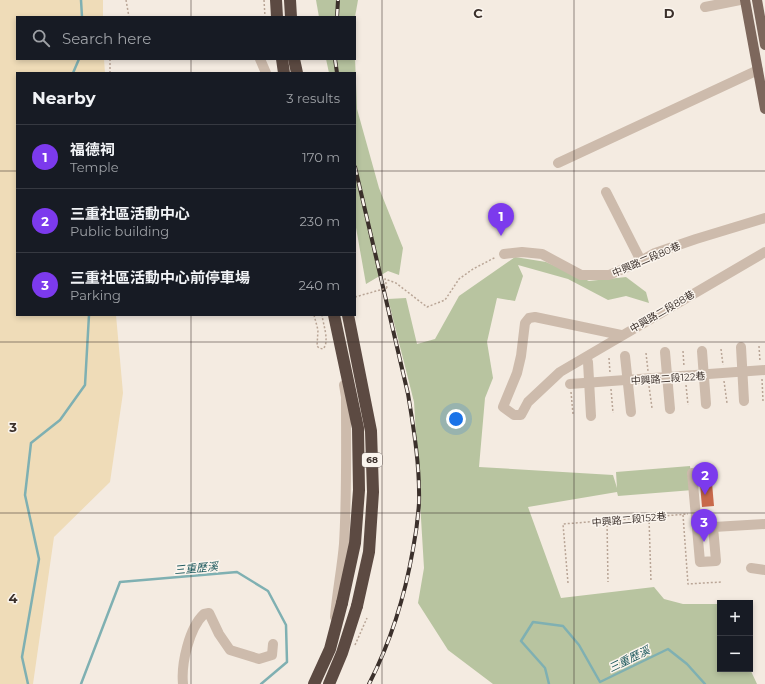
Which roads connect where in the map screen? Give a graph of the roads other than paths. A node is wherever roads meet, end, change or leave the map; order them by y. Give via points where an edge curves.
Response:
1 (276, 0) edge
2 (290, 0) edge
3 (740, 0) edge
4 (744, 0) edge
5 (757, 0) edge
6 (705, 7) dead end
7 (277, 16) edge
8 (291, 16) edge
9 (762, 16) edge
10 (749, 19) junction
11 (765, 45) edge
12 (260, 60) edge
13 (282, 60) edge
14 (294, 60) edge
15 (758, 70) junction
16 (266, 72) edge
17 (284, 72) edge
18 (297, 72) edge
19 (765, 109) edge
20 (558, 163) dead end
21 (606, 192) dead end
22 (765, 218) edge
23 (765, 252) edge
24 (504, 254) road end
25 (641, 261) junction
26 (329, 316) edge
27 (334, 316) edge
28 (348, 316) edge
29 (621, 335) junction
30 (741, 347) dead end
31 (702, 351) dead end
32 (665, 352) dead end
33 (625, 356) dead end
34 (588, 362) dead end
35 (763, 370) edge
36 (743, 372) junction
37 (704, 375) junction
38 (667, 378) junction
39 (627, 381) junction
40 (589, 383) junction
41 (570, 384) road end
42 (744, 402) dead end
43 (706, 404) dead end
44 (670, 409) dead end
45 (631, 412) dead end
46 (591, 416) dead end
47 (692, 473) dead end
48 (765, 524) edge
49 (713, 527) junction
50 (697, 528) junction
51 (751, 568) dead end
52 (765, 570) edge
53 (273, 644) dead end
54 (183, 684) edge
55 (314, 684) edge
56 (330, 684) edge

1 - 7 highway
2 - 8 highway
3 - 6 lane
4 - 10 main road
5 - 9 main road
9 - 10 lane
9 - 11 main road
10 - 15 main road
12 - 16 lane
13 - 17 highway
14 - 18 highway
15 - 19 main road
15 - 20 lane
21 - 25 lane
22 - 25 lane, 中興路二段80巷 via 655,253
23 - 29 lane, 中興路二段88巷
24 - 25 lane, 中興路二段80巷 via 542,254 581,275 609,275
26 - 56 lane via 346,398 344,539 337,590
27 - 55 highway, 68, bridge via 358,428 360,490 355,543 342,603 330,649
28 - 56 highway, 68, bridge via 371,431 373,492 369,552 357,606
29 - 29 lane, 中興路二段88巷 via 560,372 528,402 521,415 514,415 503,407 517,372 525,323 529,318 535,317
30 - 36 lane
31 - 37 lane
32 - 38 lane
33 - 39 lane
34 - 40 lane
35 - 36 lane, 中興路二段122巷
36 - 37 lane, 中興路二段122巷
36 - 42 lane
37 - 38 lane, 中興路二段122巷
37 - 43 lane
38 - 39 lane, 中興路二段122巷
38 - 44 lane
39 - 40 lane, 中興路二段122巷
39 - 45 lane
40 - 41 lane, 中興路二段122巷
40 - 46 lane
47 - 50 lane
48 - 49 lane
49 - 50 lane
49 - 50 lane via 716,561 700,562
51 - 52 lane
53 - 54 lane via 272,655 259,659 230,650 219,634 210,613 204,614 196,623 183,661

